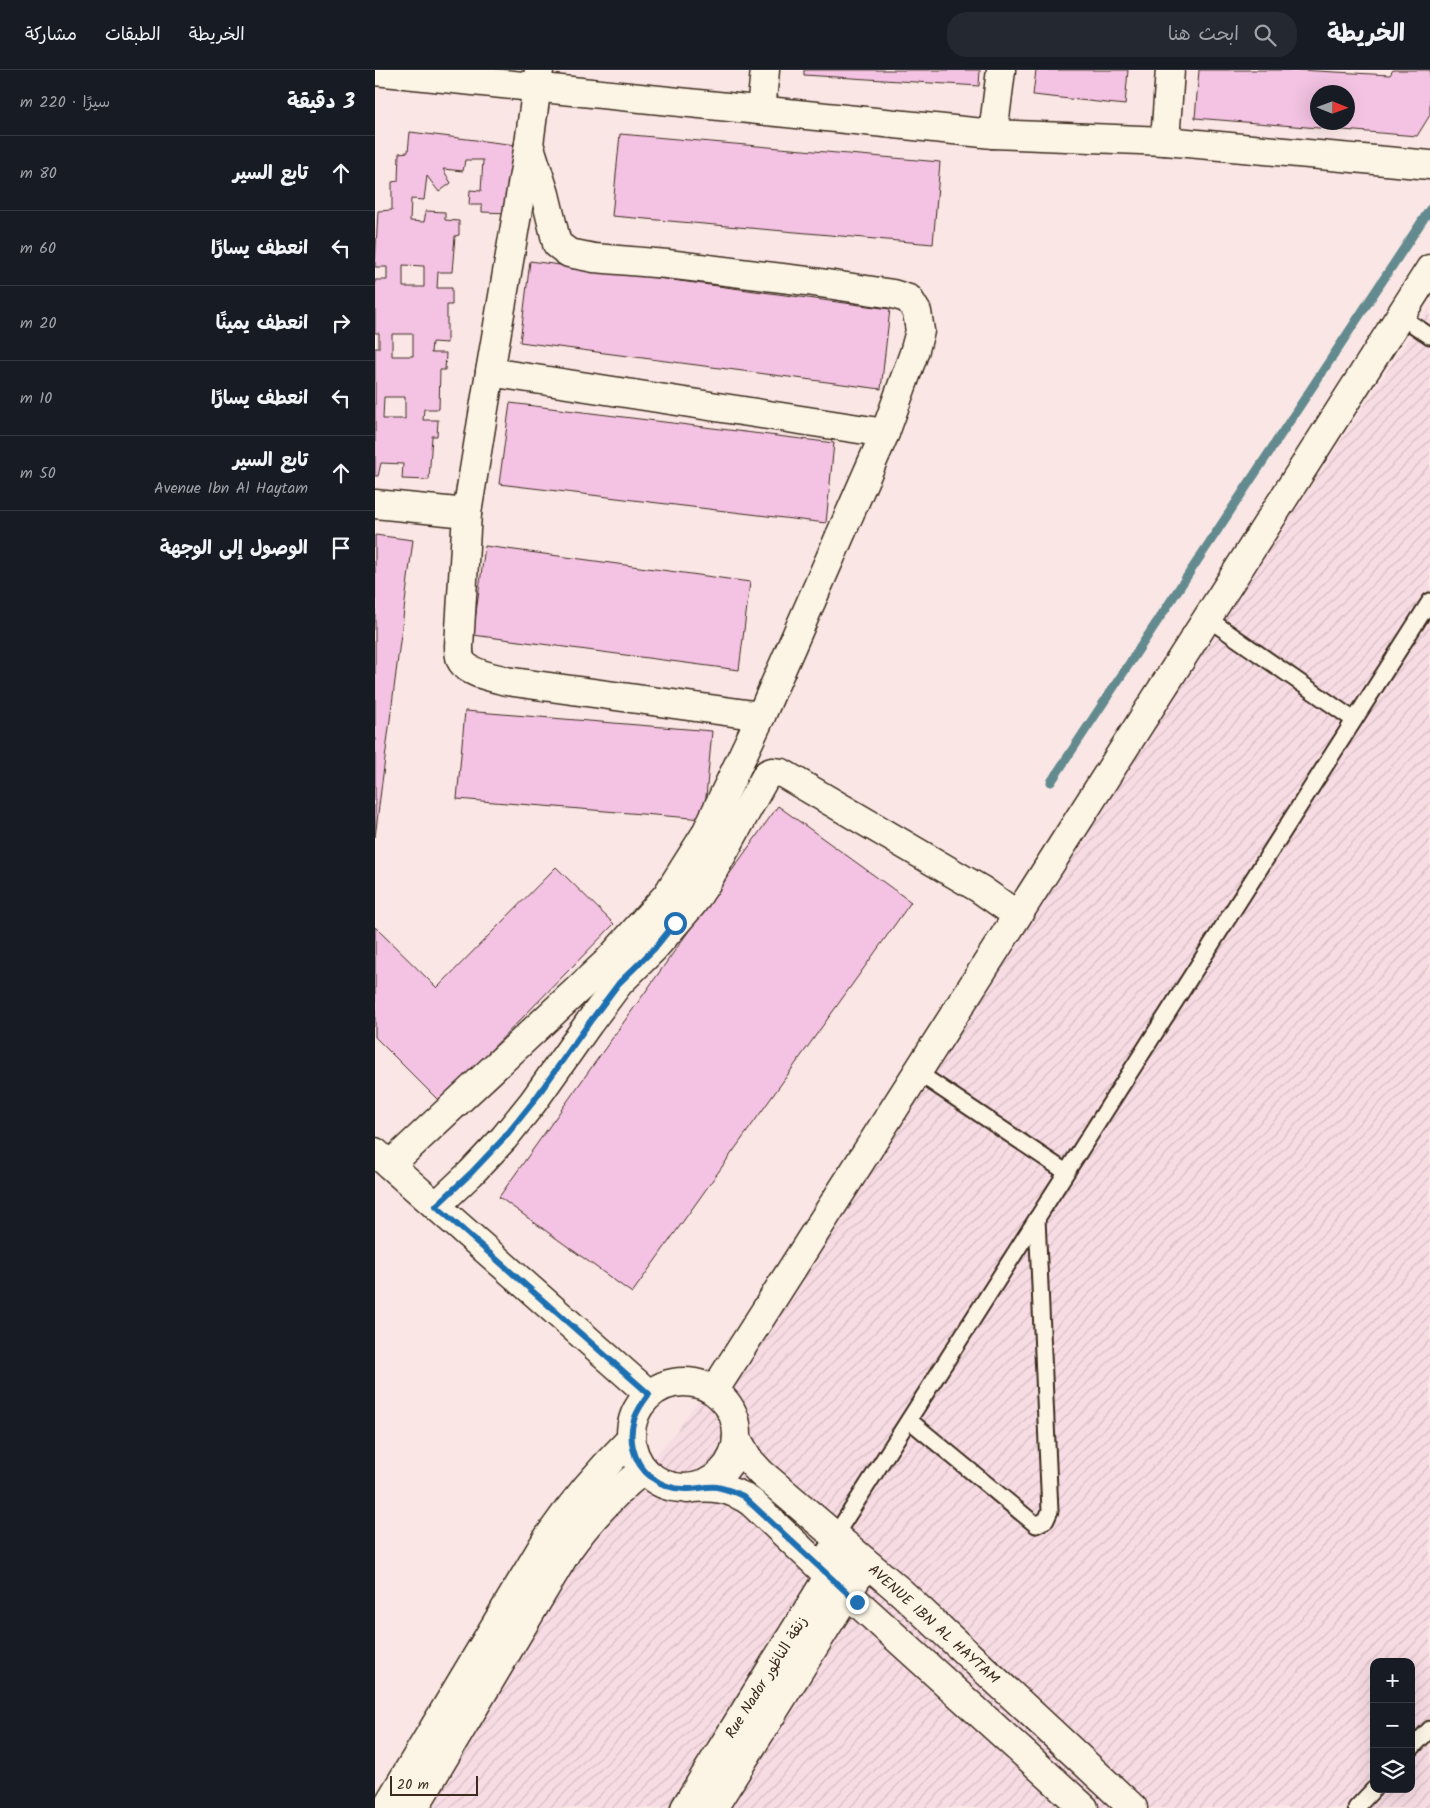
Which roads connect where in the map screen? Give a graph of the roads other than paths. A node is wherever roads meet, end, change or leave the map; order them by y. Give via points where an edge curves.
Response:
1 (765, 70) edge
2 (1001, 70) edge
3 (1170, 70) edge
4 (375, 71) edge
5 (538, 78) edge
6 (761, 110) junction
7 (993, 134) junction
8 (1165, 141) junction
9 (529, 144) junction
10 (1430, 165) edge
11 (1430, 269) edge
12 (1400, 316) junction
13 (1430, 336) edge
14 (490, 372) junction
15 (885, 433) junction
16 (375, 504) edge
17 (467, 513) junction
18 (1430, 600) edge
19 (1207, 618) junction
20 (761, 716) junction
21 (1354, 720) junction
22 (715, 842) junction
23 (1017, 915) junction
24 (917, 1072) junction
25 (383, 1159) edge
26 (1066, 1172) junction
27 (436, 1206) junction
28 (1037, 1218) junction
29 (714, 1390) junction
30 (649, 1394) junction
31 (909, 1420) junction
32 (631, 1439) junction
33 (737, 1439) junction
34 (643, 1470) junction
35 (687, 1490) junction
36 (849, 1548) junction
37 (831, 1577) junction
38 (1430, 1729) edge
39 (1412, 1748) edge
40 (1370, 1793) edge
41 (387, 1808) edge
42 (414, 1808) edge
43 (685, 1808) edge
44 (713, 1808) edge
45 (1084, 1808) edge
46 (1133, 1808) edge
47 (1356, 1808) edge

1 - 6 street
2 - 7 street
3 - 8 street
4 - 5 street
5 - 6 street
5 - 9 street
6 - 7 street
7 - 8 street
8 - 10 street
9 - 14 street
9 - 15 street via 557,244 569,253 807,281 909,299 917,312 920,331
11 - 12 street
12 - 13 lane
12 - 19 street
14 - 15 street
14 - 17 street
15 - 20 street
16 - 17 street
17 - 20 street via 459,646 461,661 469,668 506,681
18 - 21 lane
19 - 21 lane
19 - 23 street
20 - 22 street
21 - 26 lane
22 - 23 street via 767,774 778,771 980,889
22 - 25 street via 606,964
22 - 27 street via 693,903 655,948 619,983 504,1138
23 - 24 street
24 - 26 lane
24 - 29 street
25 - 27 street
26 - 28 lane
27 - 30 street
28 - 31 lane
28 - 31 lane via 1049,1510 1046,1520 1036,1525
29 - 30 street via 679,1382
29 - 33 street via 734,1417
30 - 32 street via 632,1423
31 - 36 lane
32 - 34 street
32 - 41 street via 589,1483 547,1539
33 - 35 street via 729,1465 718,1477
33 - 36 street, AVENUE IBN AL HAYTAM via 761,1473
34 - 35 street via 655,1481
34 - 42 street via 610,1498 567,1551
35 - 37 street via 703,1486 743,1496
36 - 37 street, Rue Nador زنقة الناظور
36 - 37 lane
36 - 46 street, AVENUE IBN AL HAYTAM
37 - 43 street, Rue Nador زنقة الناظور
37 - 44 street, Rue Nador زنقة الناظور
37 - 45 street
38 - 39 lane
40 - 47 lane

